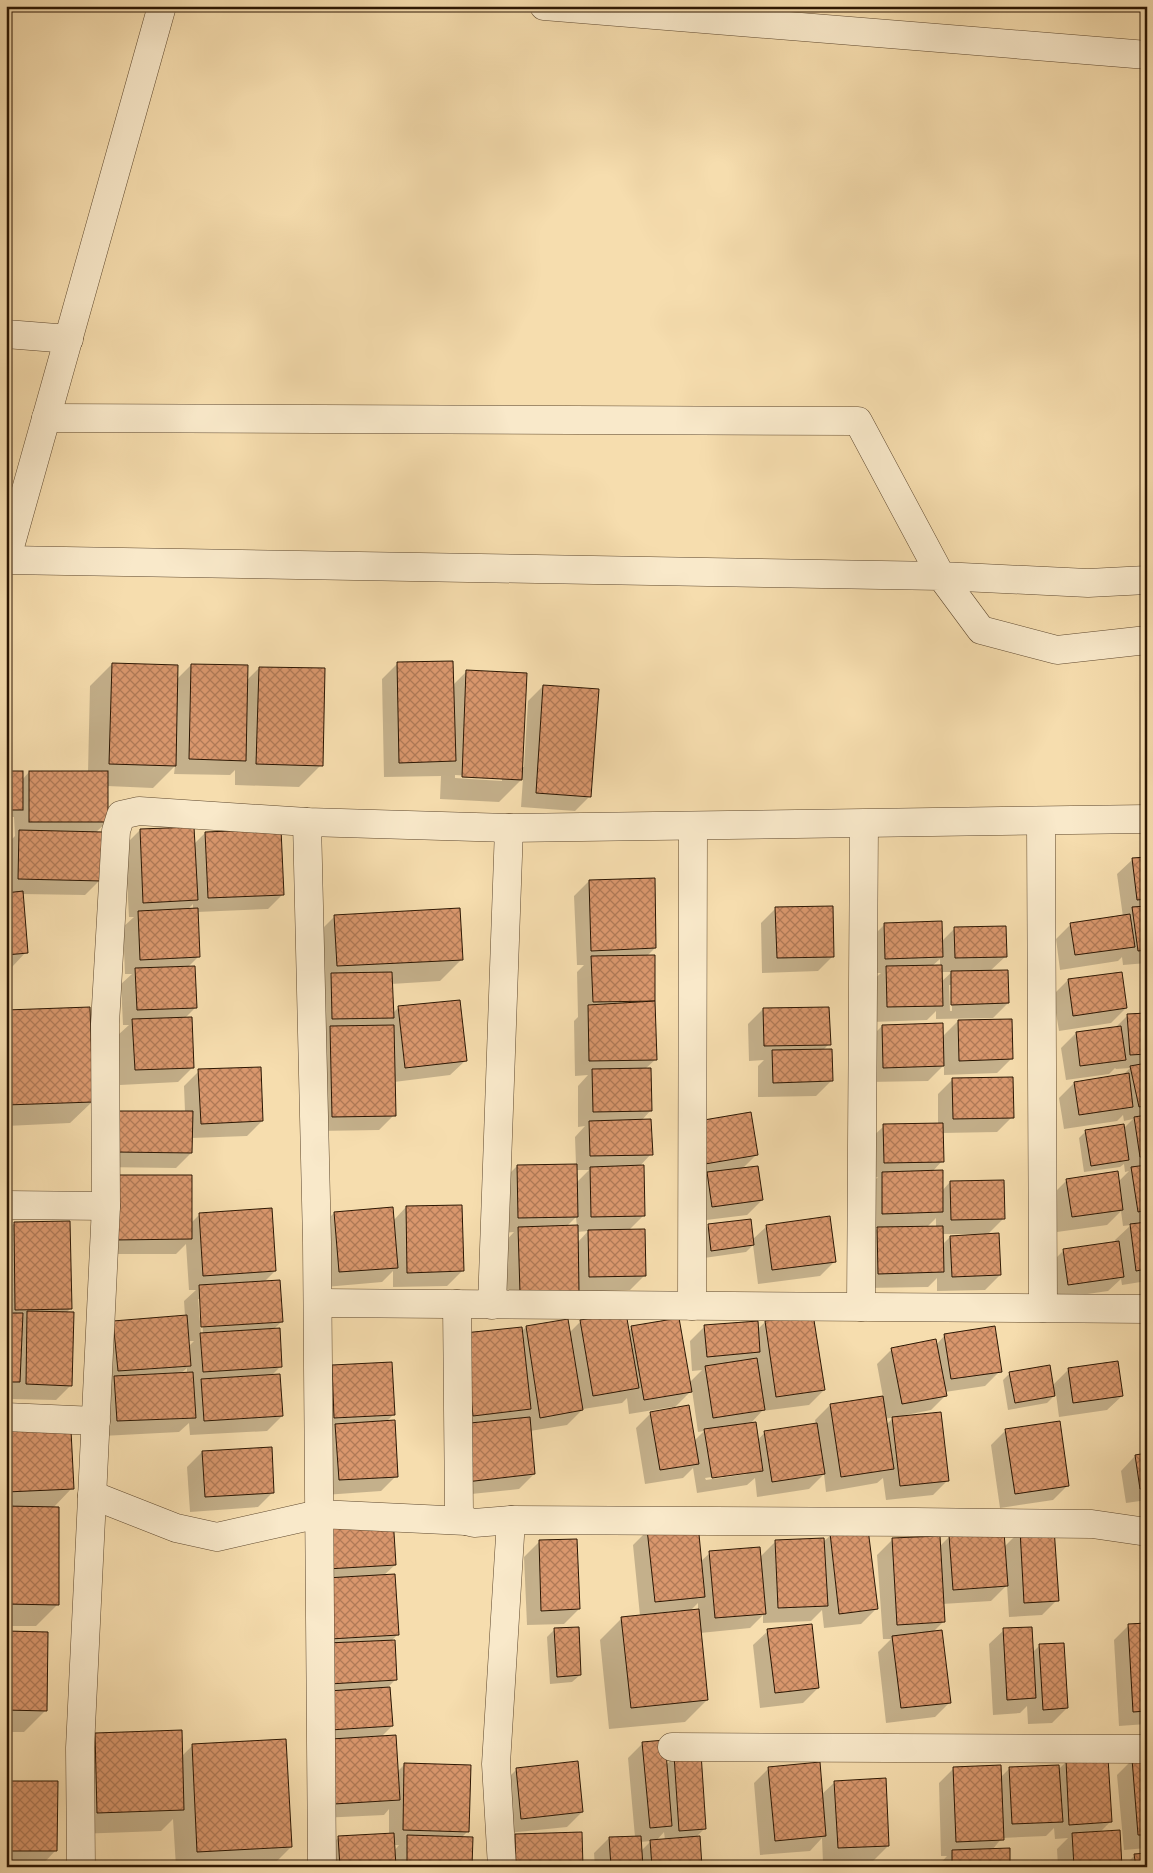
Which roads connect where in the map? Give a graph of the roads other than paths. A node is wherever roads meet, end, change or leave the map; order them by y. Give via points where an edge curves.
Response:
1 (162, 6) edge
2 (544, 6) edge
3 (1147, 55) edge
4 (6, 334) edge
5 (69, 339) junction
6 (46, 418) junction
7 (6, 560) edge
8 (941, 576) junction
9 (1147, 580) edge
10 (1147, 640) edge
11 (1147, 819) edge
12 (1041, 821) junction
13 (308, 822) junction
14 (864, 824) junction
15 (693, 826) junction
16 (509, 828) junction
17 (6, 1205) edge
18 (106, 1206) junction
19 (318, 1303) junction
20 (457, 1304) junction
21 (492, 1305) junction
22 (692, 1306) junction
23 (861, 1307) junction
24 (1043, 1308) junction
25 (1147, 1309) edge
26 (6, 1417) edge
27 (96, 1421) junction
28 (92, 1495) junction
29 (319, 1514) junction
30 (511, 1520) junction
31 (466, 1521) junction
32 (1147, 1532) edge
33 (672, 1747) dead end
34 (1147, 1749) edge
35 (81, 1867) edge
36 (322, 1867) edge
37 (502, 1867) edge

1 - 5 street
2 - 3 street
4 - 5 street
5 - 6 street
6 - 7 street
6 - 8 street via 858,421
7 - 8 street
8 - 9 street via 1088,583
8 - 10 street via 981,630 1056,650
11 - 12 street
12 - 14 street
12 - 24 street
13 - 16 street
13 - 18 street via 140,811 121,815 116,831 105,1024
13 - 19 street
14 - 15 street
14 - 23 street
15 - 16 street
15 - 22 street
16 - 21 street
17 - 18 street
18 - 27 street
19 - 20 street
19 - 29 street
20 - 21 street
20 - 31 street via 459,1513
21 - 22 street
22 - 23 street
23 - 24 street
24 - 25 street
26 - 27 street
27 - 28 street
28 - 29 street via 176,1528 218,1537
28 - 35 street via 80,1748
29 - 31 street
29 - 36 street
30 - 31 street
30 - 32 street via 1092,1524
30 - 37 street via 496,1764
33 - 34 street

